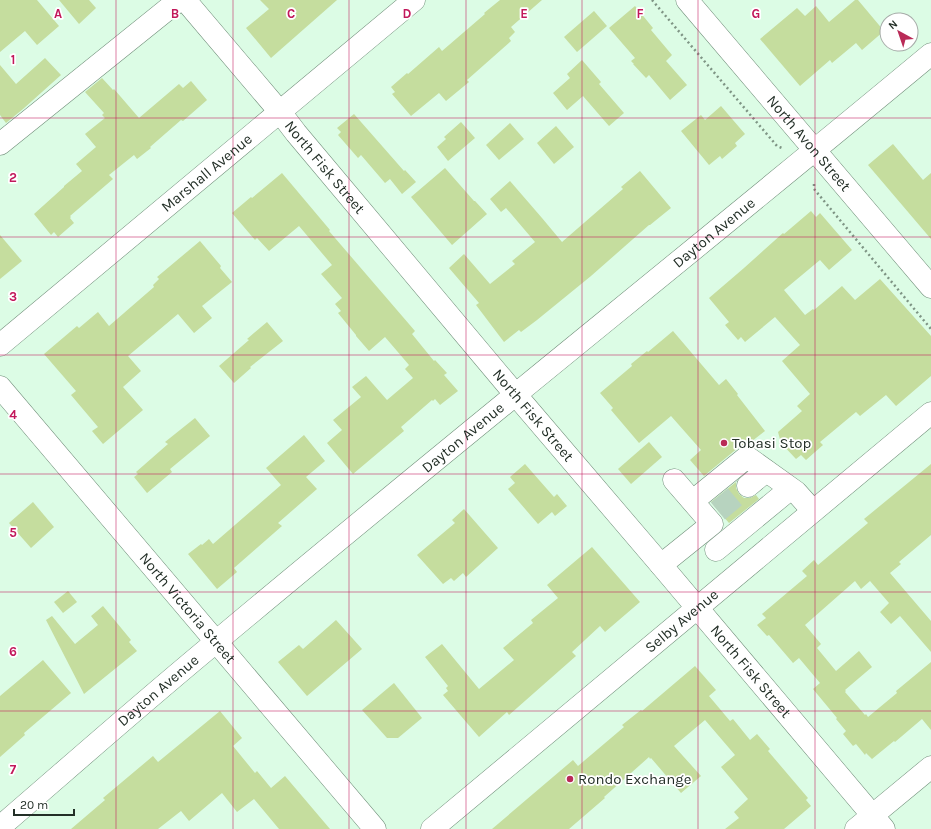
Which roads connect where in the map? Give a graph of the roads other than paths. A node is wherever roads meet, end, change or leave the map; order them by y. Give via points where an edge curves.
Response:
1 (179, 0) edge
2 (185, 0) edge
3 (414, 0) edge
4 (687, 0) edge
5 (931, 54) edge
6 (280, 112) junction
7 (0, 144) edge
8 (815, 151) junction
9 (927, 273) edge
10 (0, 345) edge
11 (0, 387) edge
12 (515, 394) junction
13 (931, 413) edge
14 (766, 471) junction
15 (674, 480) dead end
16 (748, 486) tunnel mouth
17 (790, 489) junction
18 (693, 501) junction
19 (813, 511) junction
20 (709, 521) junction
21 (716, 550) junction
22 (661, 565) junction
23 (736, 575) junction
24 (697, 608) junction
25 (216, 642) junction
26 (931, 767) edge
27 (878, 822) edge
28 (0, 828) edge
29 (375, 829) edge
30 (432, 829) edge
31 (856, 829) edge

1 - 7 street
2 - 6 street, North Fisk Street
3 - 6 street, Marshall Avenue
4 - 8 street, North Avon Street
5 - 8 street, Dayton Avenue
6 - 10 street, Marshall Avenue
6 - 12 street, North Fisk Street
8 - 9 street, North Avon Street
8 - 12 street, Dayton Avenue
11 - 25 street, North Victoria Street
12 - 22 street, North Fisk Street
12 - 25 street, Dayton Avenue
13 - 19 street, Selby Avenue
14 - 16 street
14 - 17 street
14 - 18 street via 747,457
15 - 18 street
17 - 19 street
17 - 21 street
18 - 20 street
19 - 23 street, Selby Avenue
20 - 21 street
20 - 22 street
21 - 23 street
22 - 24 street, North Fisk Street
23 - 24 street, Selby Avenue
24 - 27 street, North Fisk Street
24 - 30 street, Selby Avenue
25 - 28 street, Dayton Avenue
25 - 29 street, North Victoria Street
26 - 27 street
27 - 31 street

